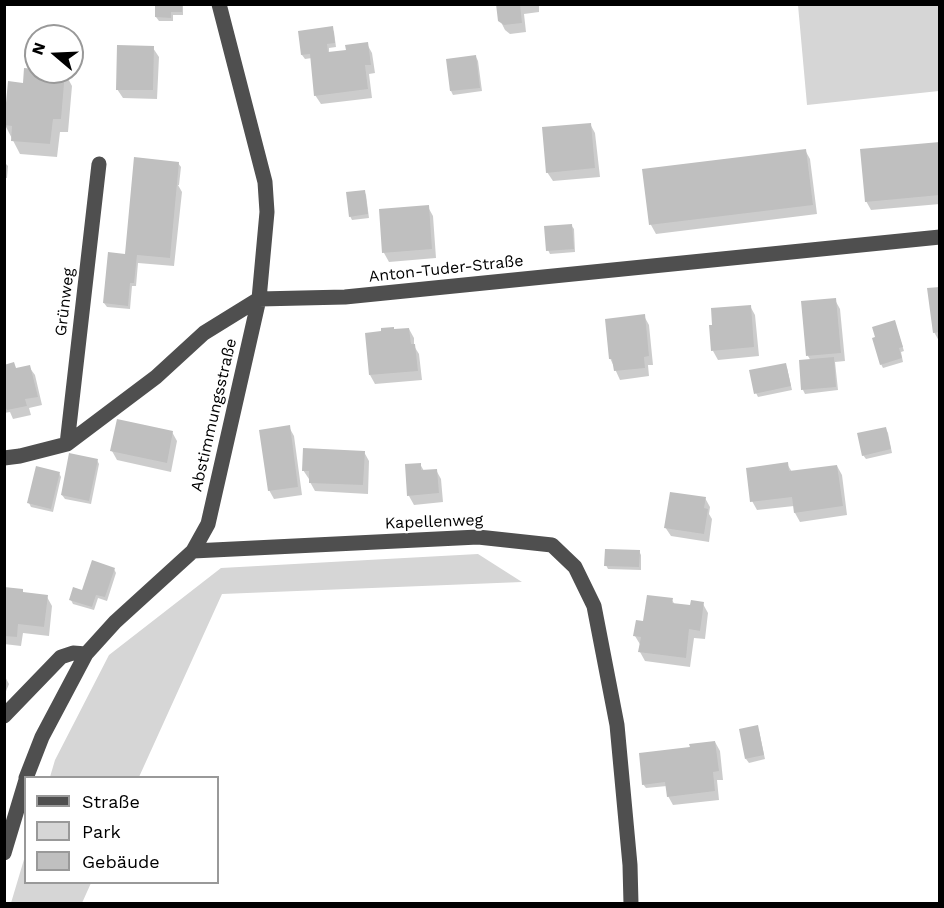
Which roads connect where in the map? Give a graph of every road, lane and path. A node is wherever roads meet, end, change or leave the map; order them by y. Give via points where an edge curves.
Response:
1 (219, 4) edge
2 (99, 164) dead end
3 (939, 237) edge
4 (259, 299) junction
5 (67, 444) junction
6 (4, 458) edge
7 (194, 552) junction
8 (86, 654) junction
9 (4, 716) edge
10 (27, 776) edge
11 (24, 786) edge
12 (4, 853) edge
13 (631, 903) edge

1 - 4 street, Abstimmungsstraße via 266,182
2 - 5 street, Grünweg
3 - 4 street, Anton-Tuder-Straße via 357,296
4 - 5 street, Anton-Tuder-Straße via 204,333 156,377
4 - 7 street, Abstimmungsstraße via 208,524
5 - 6 street, Anton-Tuder-Straße
7 - 8 street, Abstimmungsstraße via 115,622
7 - 13 street, Kapellenweg via 478,537 552,545 575,567 594,606 617,725
8 - 9 street via 62,657
8 - 10 street, Abstimmungsstraße via 42,737
11 - 12 street, Abstimmungsstraße

